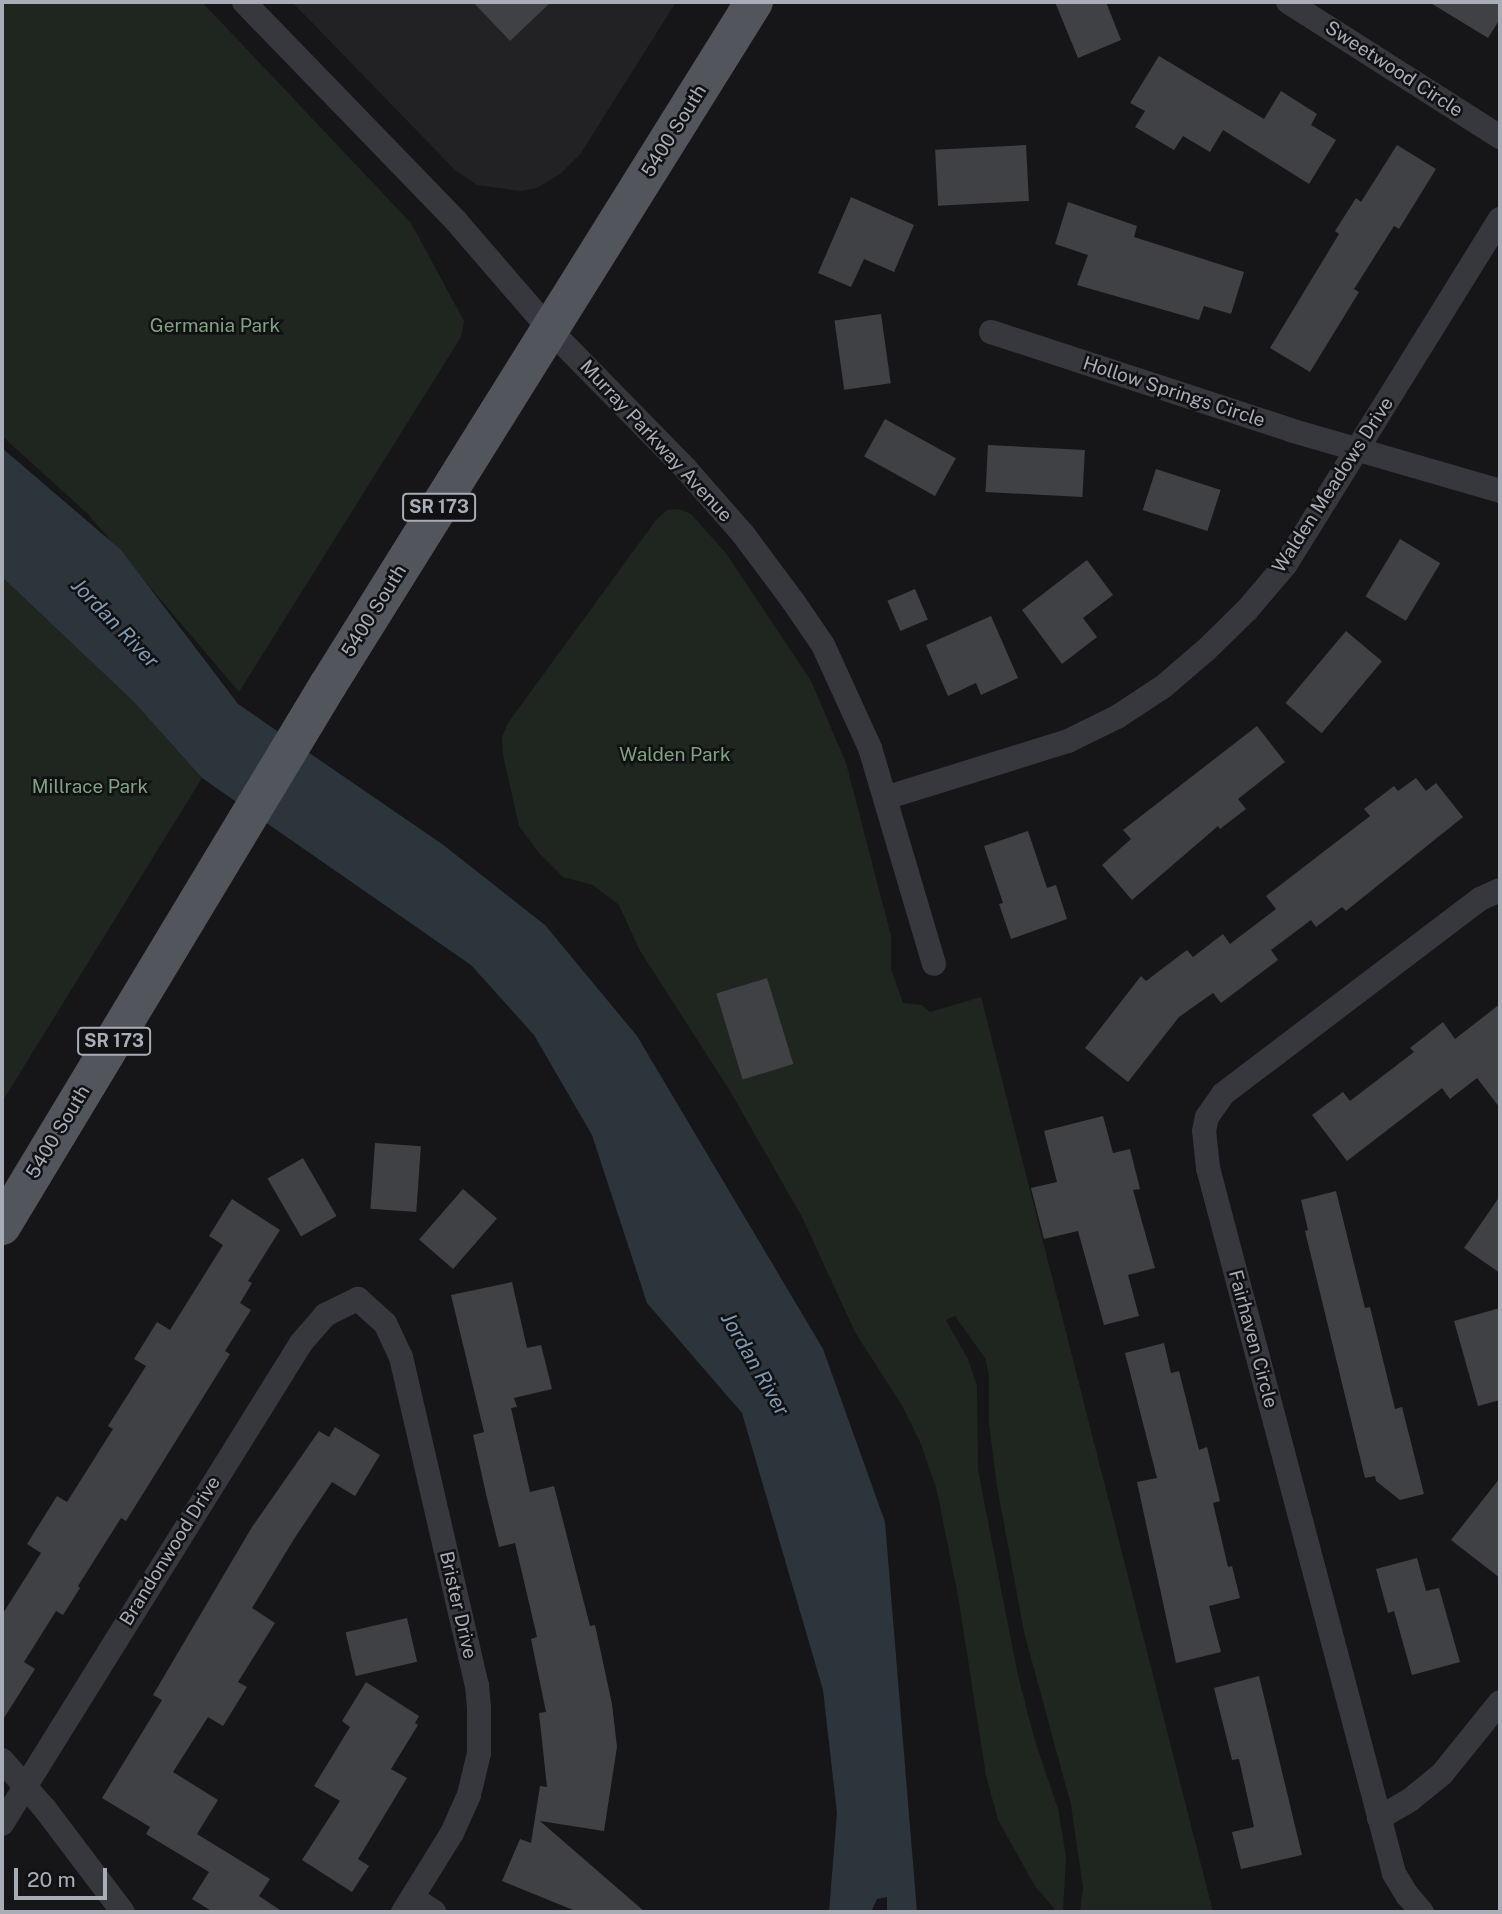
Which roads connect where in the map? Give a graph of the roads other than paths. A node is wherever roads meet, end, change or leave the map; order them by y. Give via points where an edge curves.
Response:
1 (244, 2) edge
2 (754, 2) edge
3 (1288, 2) edge
4 (1500, 137) edge
5 (1500, 219) edge
6 (550, 330) junction
7 (991, 331) dead end
8 (1359, 449) junction
9 (1500, 491) edge
10 (885, 798) junction
11 (1500, 890) edge
12 (934, 964) dead end
13 (2, 1226) edge
14 (359, 1299) joint
15 (1500, 1702) edge
16 (2, 1760) edge
17 (26, 1785) junction
18 (1379, 1818) junction
19 (2, 1824) edge
20 (408, 1905) edge
21 (123, 1912) edge
22 (434, 1912) edge
23 (1422, 1912) edge

1 - 6 street, Murray Parkway Avenue via 456,221
2 - 6 main road, 5400 South / SR 173
3 - 4 street, Sweetwood Circle
5 - 8 street, Walden Meadows Drive
6 - 10 street, Murray Parkway Avenue via 685,468 793,601 823,645 846,691
6 - 13 main road, 5400 South / SR 173 via 328,685
7 - 8 street, Hollow Springs Circle
8 - 9 street, Hollow Springs Circle
8 - 10 street, Walden Meadows Drive via 1286,564 1247,610 1164,686 1117,717 1068,741
10 - 12 street, Murray Parkway Avenue
11 - 18 street, Fairhaven Circle via 1480,900 1223,1094 1204,1130 1208,1168
14 - 17 street, Brandonwood Drive via 325,1315 300,1343
14 - 20 street, Brister Drive via 385,1323 401,1357 479,1707 479,1754 469,1795 452,1833
15 - 18 street via 1442,1774
16 - 17 street
17 - 19 street, Brandonwood Drive
17 - 21 street
18 - 23 street, Fairhaven Circle via 1394,1873
20 - 22 street

